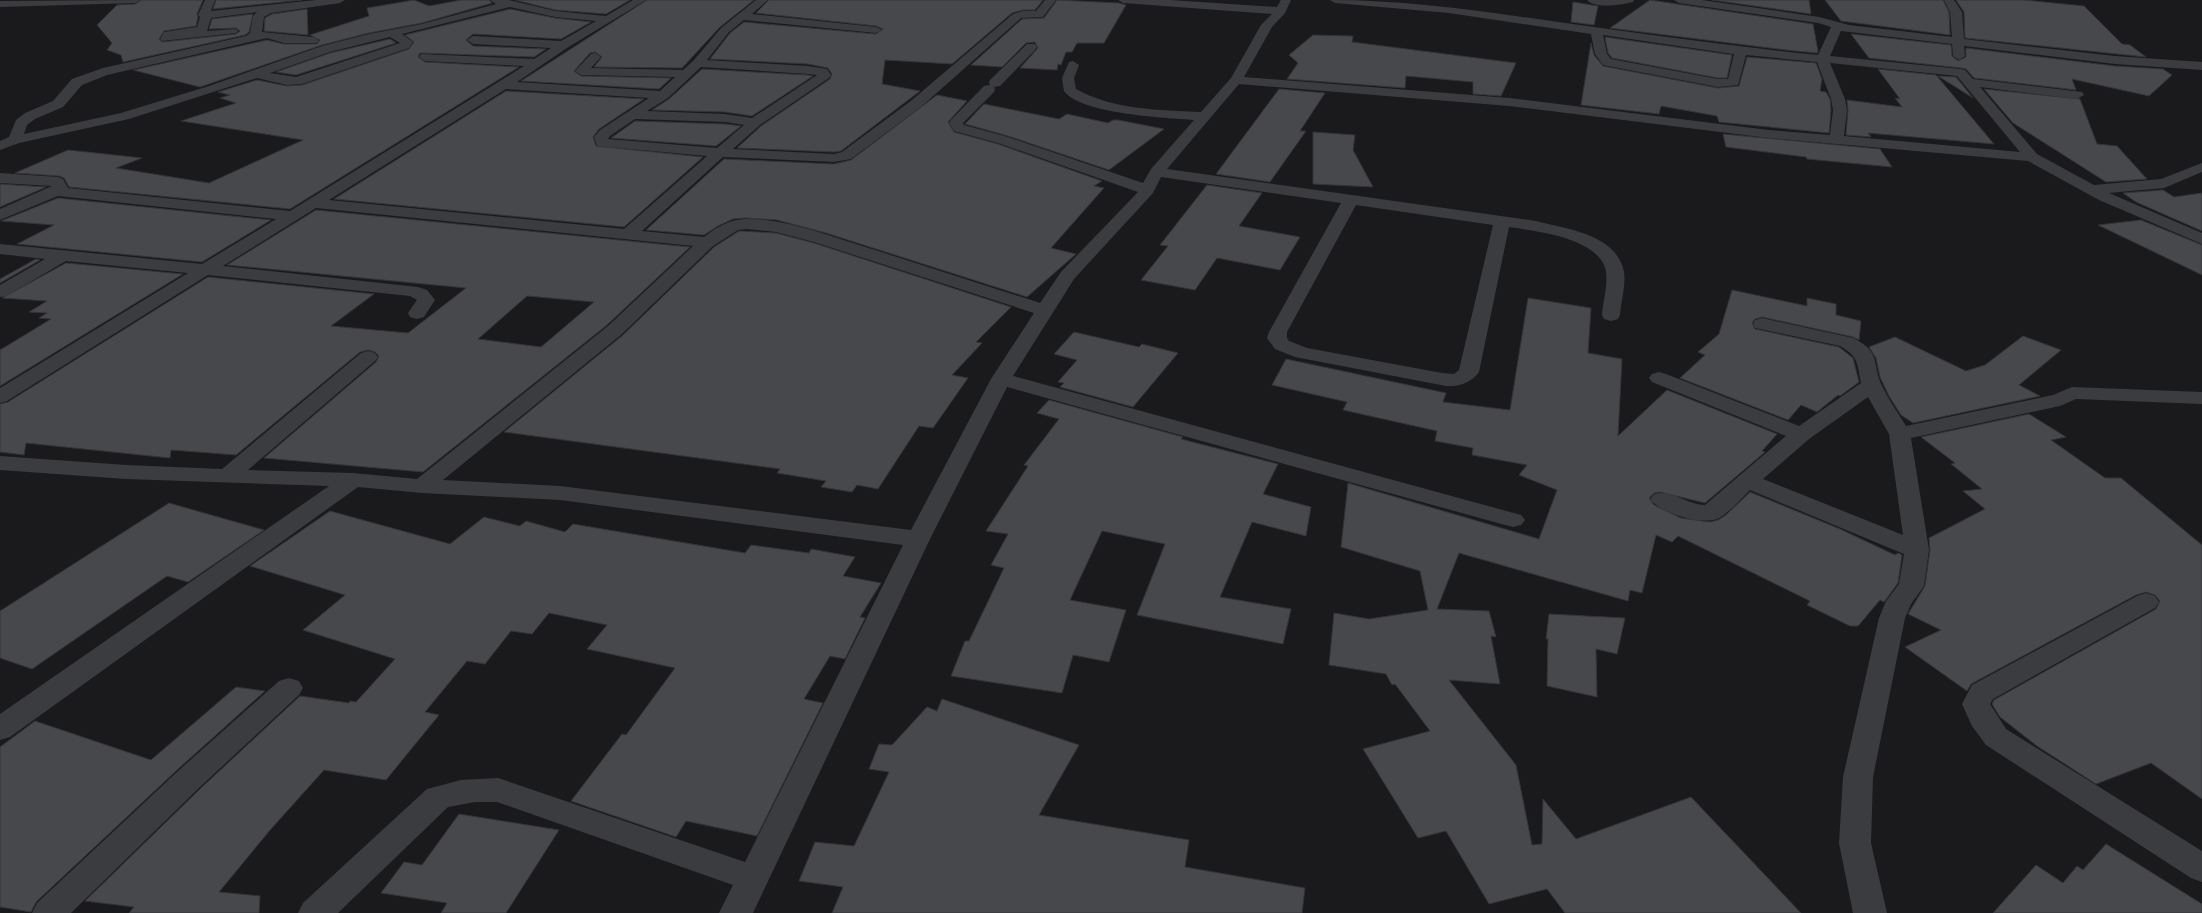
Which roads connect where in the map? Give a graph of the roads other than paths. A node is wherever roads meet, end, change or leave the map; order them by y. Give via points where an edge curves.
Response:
1 (136, 0) edge
2 (210, 0) edge
3 (340, 0) edge
4 (495, 0) edge
5 (552, 0) edge
6 (641, 0) edge
7 (763, 0) edge
8 (1051, 0) edge
9 (1123, 0) edge
10 (1335, 0) edge
11 (1458, 0) edge
12 (1592, 0) edge
13 (1629, 0) edge
14 (1679, 0) edge
15 (1949, 0) edge
16 (0, 4) edge
17 (507, 4) junction
18 (271, 6) edge
19 (1284, 6) edge
20 (532, 9) junction
21 (1449, 10) junction
22 (206, 15) junction
23 (743, 17) junction
24 (607, 20) junction
25 (1847, 28) junction
26 (876, 30) dead end
27 (1597, 32) junction
28 (256, 33) junction
29 (392, 33) junction
30 (473, 40) dead end
31 (313, 41) dead end
32 (1958, 42) junction
33 (563, 45) junction
34 (1031, 46) dead end
35 (1741, 51) junction
36 (425, 56) dead end
37 (594, 57) dead end
38 (1822, 60) junction
39 (538, 63) junction
40 (698, 64) junction
41 (1073, 65) dead end
42 (2202, 66) edge
43 (256, 74) junction
44 (685, 74) junction
45 (1965, 78) junction
46 (1236, 80) junction
47 (504, 86) junction
48 (663, 95) junction
49 (2077, 95) dead end
50 (632, 115) junction
51 (1204, 116) junction
52 (755, 122) junction
53 (15, 140) junction
54 (1836, 140) junction
55 (0, 146) edge
56 (721, 153) junction
57 (2032, 156) junction
58 (2202, 167) edge
59 (1156, 172) junction
60 (0, 178) edge
61 (1148, 190) junction
62 (2093, 190) junction
63 (56, 191) junction
64 (1351, 200) junction
65 (314, 203) junction
66 (0, 215) edge
67 (294, 216) junction
68 (1502, 221) junction
69 (628, 234) junction
70 (2202, 239) edge
71 (707, 242) junction
72 (0, 249) edge
73 (64, 255) junction
74 (207, 270) junction
75 (0, 292) edge
76 (1043, 310) junction
77 (417, 313) dead end
78 (1611, 315) dead end
79 (1762, 324) dead end
80 (368, 357) dead end
81 (1659, 378) dead end
82 (1001, 379) junction
83 (1872, 385) junction
84 (0, 397) edge
85 (2202, 398) edge
86 (1801, 434) junction
87 (1900, 434) junction
88 (10, 464) edge
89 (228, 475) junction
90 (0, 478) edge
91 (353, 480) junction
92 (1748, 481) junction
93 (422, 486) junction
94 (1662, 499) dead end
95 (1513, 520) dead end
96 (918, 539) junction
97 (1916, 550) junction
98 (2146, 602) dead end
99 (289, 688) dead end
100 (0, 729) edge
101 (2202, 868) edge
102 (752, 878) junction
103 (49, 913) edge
104 (315, 913) edge
105 (736, 913) edge
106 (1870, 913) edge

1 - 16 street
2 - 22 street
3 - 18 street
4 - 17 street
5 - 20 street
6 - 24 street
7 - 23 street
8 - 56 street via 1039,15 1018,16 917,103 846,156 834,158
9 - 19 street
10 - 21 street
11 - 21 street
12 - 13 street via 1617,3
14 - 25 street via 1819,20
15 - 32 street via 1956,12
17 - 20 street
17 - 29 street
18 - 22 street
18 - 28 street via 259,16
19 - 46 street via 1267,25
20 - 24 street
21 - 27 street
22 - 28 street via 202,30 168,34 166,39
23 - 26 street
23 - 40 street via 725,30
24 - 33 street
25 - 32 street
25 - 38 street via 1835,28
27 - 35 street
27 - 35 street via 1601,54 1606,62 1718,83 1733,82
28 - 31 street via 284,39
28 - 53 street via 103,72 77,82 58,104 30,116 21,123
29 - 43 street via 326,49
29 - 43 street via 404,39 407,42 405,45 297,81
30 - 33 street
32 - 42 street via 2115,60
32 - 45 street
33 - 39 street
34 - 61 street via 956,123 959,128 1003,140
35 - 38 street
36 - 39 street
37 - 44 street via 581,71
38 - 45 street
38 - 54 street via 1840,110
39 - 47 street
40 - 44 street
40 - 52 street via 808,70 825,74
41 - 51 street via 1068,78 1070,91 1080,98 1134,110
43 - 53 street via 124,116
44 - 48 street
45 - 49 street
45 - 57 street
46 - 51 street
46 - 54 street via 1509,102
47 - 48 street
47 - 65 street
48 - 50 street
50 - 52 street via 726,118
50 - 56 street via 605,132 601,137 602,143
51 - 59 street
52 - 56 street
53 - 55 street
54 - 57 street
56 - 69 street
57 - 62 street
58 - 62 street via 2164,183
59 - 61 street
59 - 64 street
60 - 63 street via 58,182 61,187
61 - 76 street via 1067,276
62 - 70 street
63 - 66 street
63 - 67 street
64 - 68 street
64 - 68 street via 1277,338 1282,345 1302,353 1455,381 1464,378 1469,372
65 - 67 street
65 - 69 street
67 - 74 street
68 - 78 street via 1536,226 1598,246 1608,257 1615,271
69 - 71 street
71 - 76 street via 734,225 776,227 820,238
71 - 93 street via 615,330
72 - 73 street
73 - 74 street
73 - 75 street
74 - 77 street via 412,291 421,294 426,300
74 - 84 street
76 - 82 street
79 - 83 street via 1854,345 1865,356
80 - 89 street
81 - 86 street
82 - 95 street
82 - 96 street
83 - 86 street
83 - 87 street
85 - 87 street via 2072,393 2060,400
86 - 92 street
87 - 97 street
88 - 89 street
88 - 90 street
89 - 91 street
91 - 93 street
91 - 100 street
92 - 94 street via 1710,513 1690,512
92 - 97 street
93 - 96 street via 560,493
96 - 102 street
97 - 106 street via 1910,586 1899,601 1892,618 1858,777 1855,843
98 - 101 street via 1982,692 1976,704 1982,718 1996,736 2019,753
99 - 103 street via 189,779
102 - 104 street via 498,790 478,789 438,798
102 - 105 street

